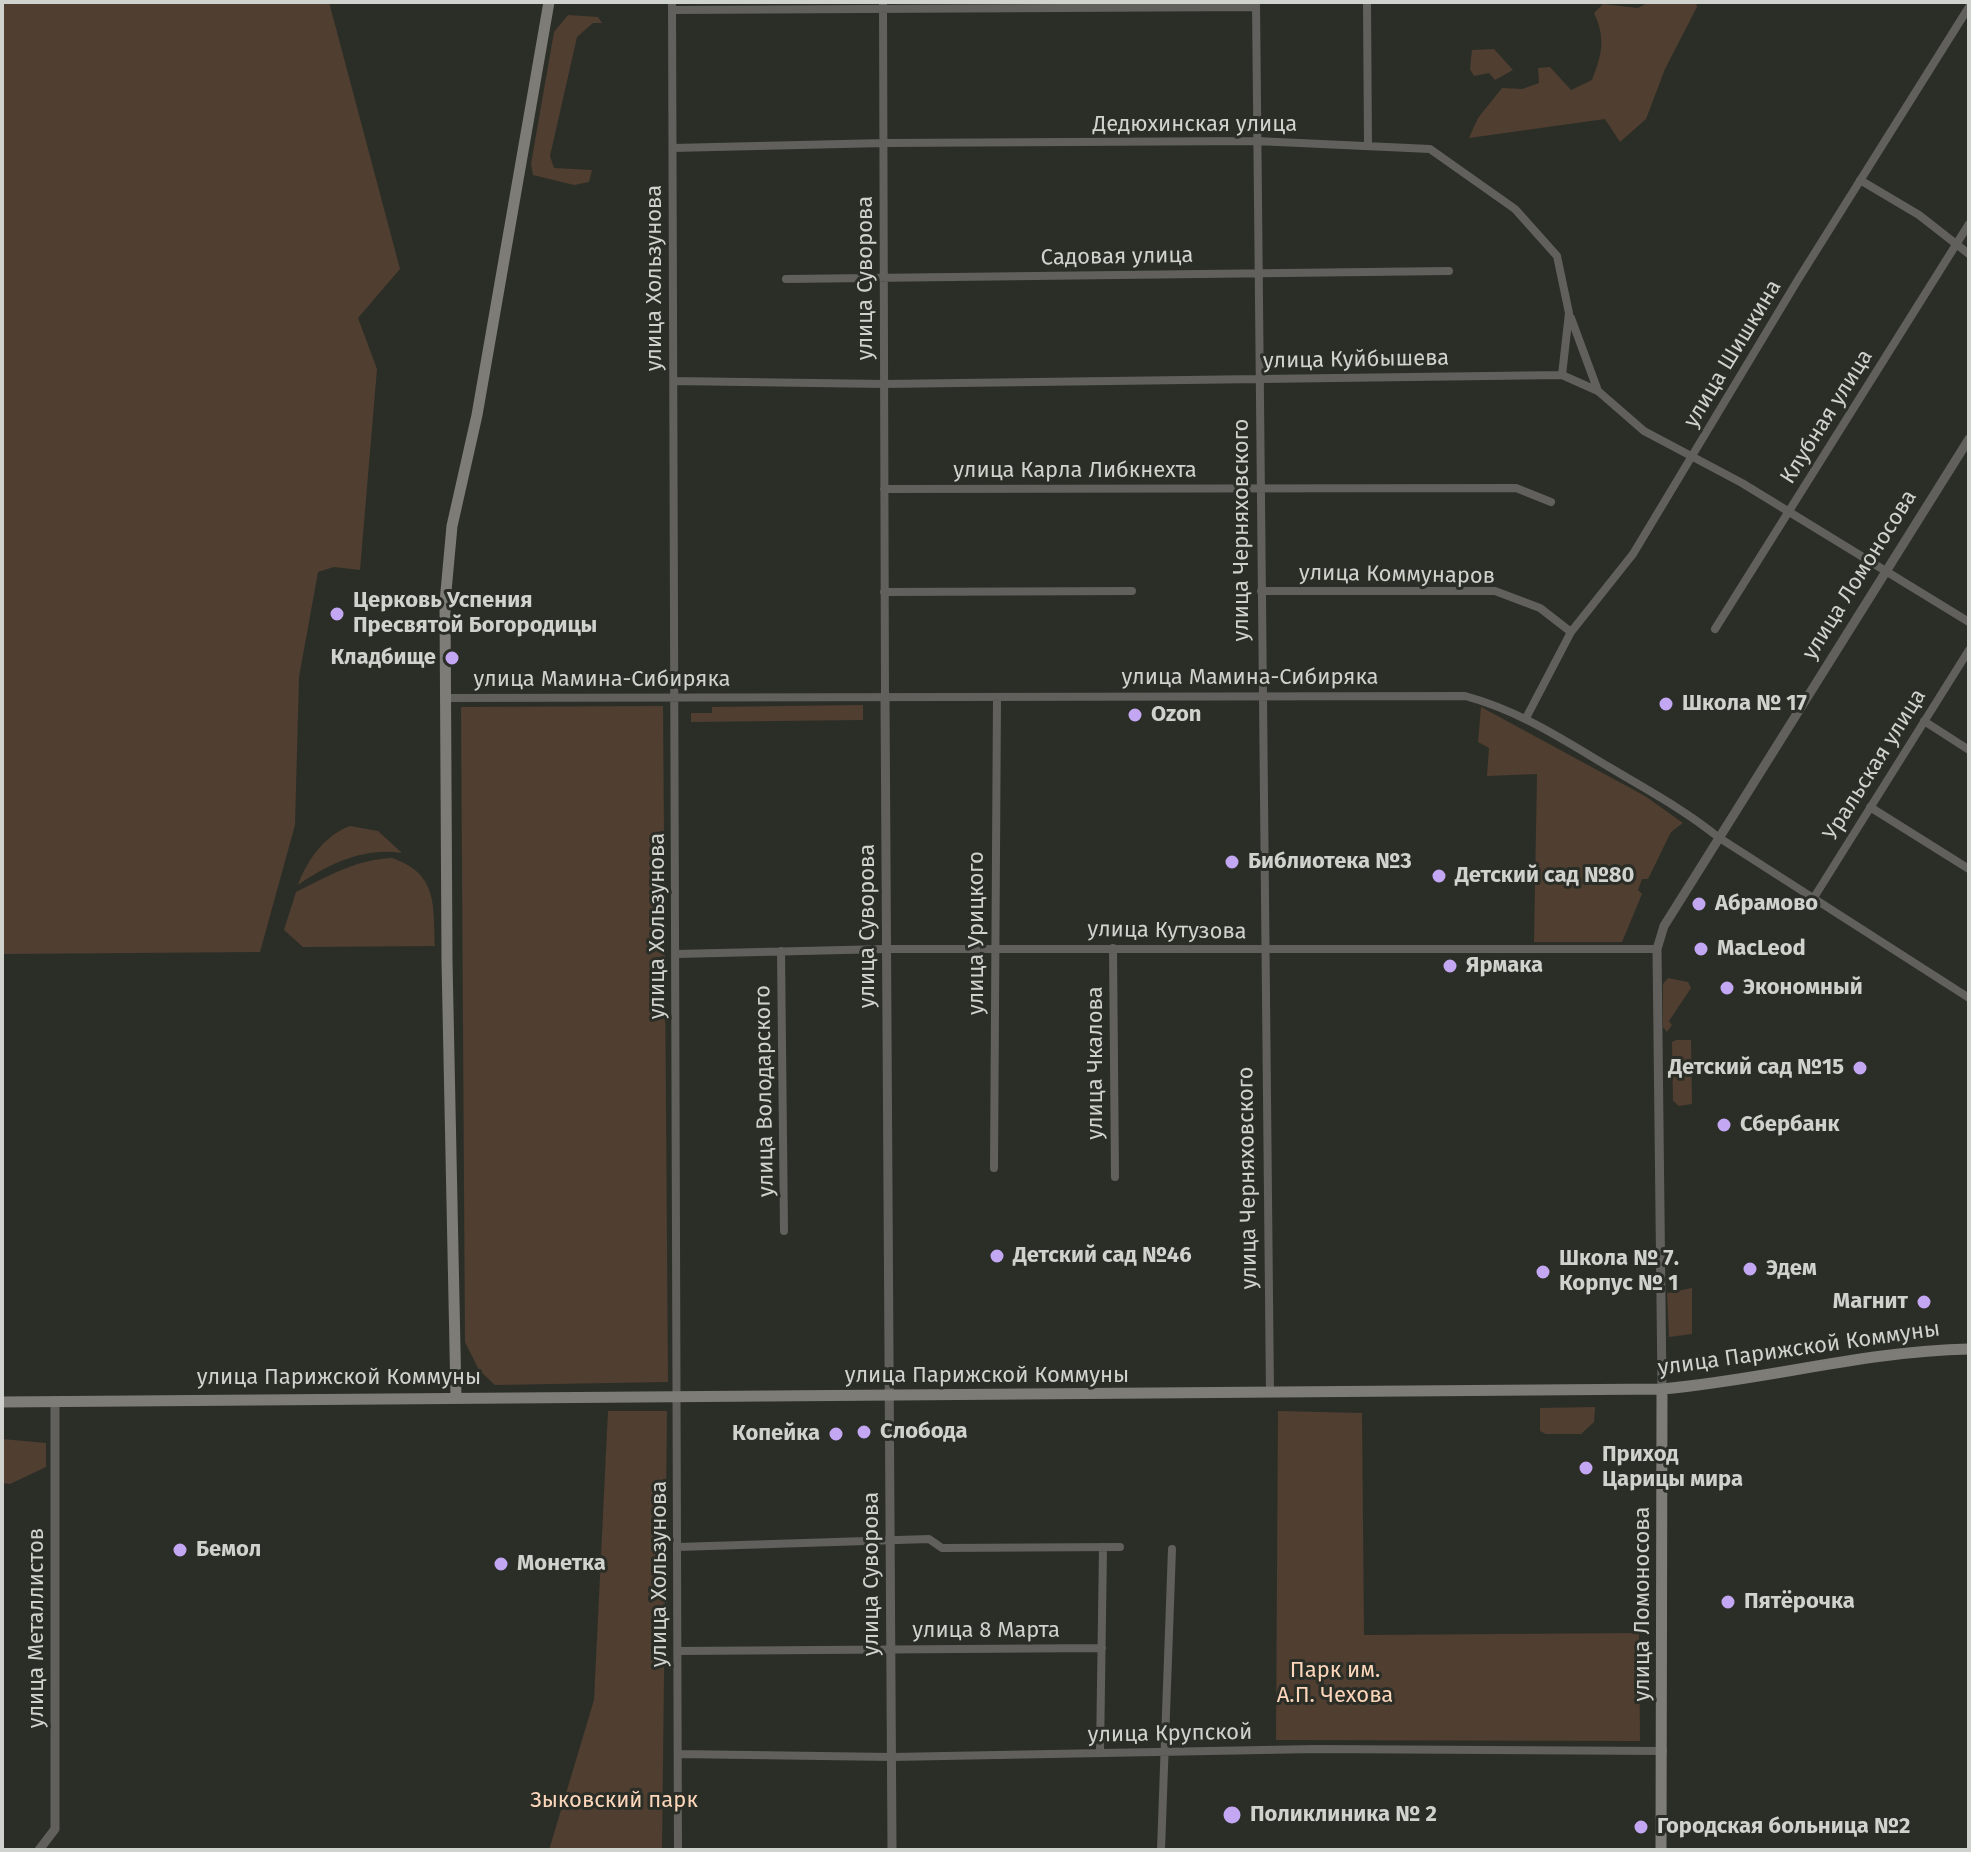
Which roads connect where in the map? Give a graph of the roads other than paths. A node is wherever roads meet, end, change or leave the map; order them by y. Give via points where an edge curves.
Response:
1 (549, 2) edge
2 (1367, 2) edge
3 (884, 5) edge
4 (1256, 5) edge
5 (672, 6) edge
6 (1969, 7) edge
7 (1256, 141) junction
8 (884, 143) junction
9 (1368, 146) junction
10 (673, 148) junction
11 (1860, 180) junction
12 (1969, 224) edge
13 (1956, 245) junction
14 (1969, 254) edge
15 (1449, 271) dead end
16 (1259, 274) junction
17 (884, 278) junction
18 (786, 279) dead end
19 (1569, 313) junction
20 (1562, 375) junction
21 (1260, 379) junction
22 (674, 381) junction
23 (884, 384) junction
24 (1598, 391) junction
25 (1969, 439) edge
26 (1695, 455) junction
27 (1261, 488) junction
28 (884, 489) junction
29 (1551, 502) dead end
30 (1789, 511) junction
31 (1886, 570) junction
32 (1132, 591) dead end
33 (1261, 591) junction
34 (884, 592) junction
35 (1969, 622) edge
36 (1715, 629) dead end
37 (1571, 632) junction
38 (1969, 650) edge
39 (1261, 696) junction
40 (997, 697) junction
41 (445, 698) junction
42 (675, 698) junction
43 (885, 698) junction
44 (1526, 718) junction
45 (1924, 721) junction
46 (1969, 750) edge
47 (1870, 807) junction
48 (1718, 837) junction
49 (1969, 869) edge
50 (1813, 899) junction
51 (1113, 948) junction
52 (886, 949) junction
53 (995, 949) junction
54 (1657, 949) junction
55 (1263, 950) junction
56 (781, 951) junction
57 (676, 954) junction
58 (1969, 998) edge
59 (994, 1168) dead end
60 (1115, 1177) dead end
61 (784, 1231) dead end
62 (1969, 1349) edge
63 (1662, 1389) junction
64 (1270, 1393) junction
65 (456, 1397) junction
66 (677, 1397) junction
67 (889, 1397) junction
68 (55, 1401) junction
69 (2, 1402) edge
70 (890, 1541) junction
71 (678, 1547) junction
72 (1103, 1547) junction
73 (1120, 1547) dead end
74 (1172, 1549) dead end
75 (1102, 1648) junction
76 (891, 1649) junction
77 (678, 1651) junction
78 (1663, 1751) junction
79 (1162, 1752) junction
80 (1100, 1753) junction
81 (678, 1754) junction
82 (892, 1757) junction
83 (39, 1850) edge
84 (678, 1850) edge
85 (892, 1850) edge
86 (1161, 1850) edge
87 (1661, 1850) edge

1 - 41 main road via 477,415 452,526
2 - 9 street
3 - 4 street
3 - 5 street
3 - 8 street, улица Суворова
4 - 7 street, улица Черняховского
5 - 10 street, улица Хользунова
6 - 11 street, улица Шишкина
7 - 8 street, Дедюхинская улица
7 - 9 street, Дедюхинская улица
7 - 16 street, улица Черняховского
8 - 10 street, Дедюхинская улица
8 - 17 street, улица Суворова
9 - 19 street, Дедюхинская улица via 1430,149 1515,209 1557,256
10 - 22 street, улица Хользунова
11 - 13 street via 1919,215
11 - 26 street, улица Шишкина
12 - 13 street, Клубная улица
13 - 14 street
13 - 30 street, Клубная улица
15 - 16 street, Садовая улица
16 - 17 street, Садовая улица
16 - 21 street, улица Черняховского
17 - 18 street, Садовая улица
17 - 23 street, улица Суворова
19 - 20 street, Дедюхинская улица
19 - 24 street
20 - 21 street, улица Куйбышева
20 - 24 street, улица Куйбышева
21 - 23 street, улица Куйбышева
21 - 27 street, улица Черняховского
22 - 23 street, улица Куйбышева
22 - 42 street, улица Хользунова
23 - 28 street, улица Суворова
24 - 26 street, улица Куйбышева via 1644,431
25 - 31 street, улица Ломоносова
26 - 30 street, улица Куйбышева
26 - 37 street, улица Шишкина via 1633,554
27 - 28 street, улица Карла Либкнехта
27 - 29 street, улица Карла Либкнехта via 1516,488
27 - 33 street, улица Черняховского
28 - 34 street, улица Суворова
30 - 31 street, улица Куйбышева
30 - 36 street, Клубная улица
31 - 35 street, улица Куйбышева
31 - 48 street, улица Ломоносова
32 - 34 street
33 - 37 street, улица Коммунаров via 1495,591 1540,608
33 - 39 street, улица Черняховского
34 - 43 street, улица Суворова
37 - 44 street, улица Шишкина
38 - 45 street, Уральская улица
39 - 40 street, улица Мамина-Сибиряка
39 - 44 street, улица Мамина-Сибиряка via 1465,696
39 - 55 street, улица Черняховского
40 - 43 street, улица Мамина-Сибиряка
40 - 53 street, улица Урицкого
41 - 42 street, улица Мамина-Сибиряка
41 - 65 main road
42 - 43 street, улица Мамина-Сибиряка
42 - 57 street, улица Хользунова
43 - 52 street, улица Суворова
44 - 48 street, улица Мамина-Сибиряка via 1695,818
45 - 46 street
45 - 47 street, Уральская улица
47 - 49 street
47 - 50 street, Уральская улица
48 - 50 street, улица Мамина-Сибиряка
48 - 54 street, улица Ломоносова via 1664,926
50 - 58 street, улица Мамина-Сибиряка
51 - 53 street, улица Кутузова
51 - 55 street, улица Кутузова
51 - 60 street, улица Чкалова
52 - 53 street, улица Кутузова
52 - 56 street, улица Кутузова
52 - 67 street, улица Суворова
53 - 59 street, улица Урицкого
54 - 55 street, улица Кутузова
54 - 63 street, улица Ломоносова
55 - 64 street, улица Черняховского
56 - 57 street, улица Кутузова
56 - 61 street, улица Володарского
57 - 66 street, улица Хользунова
62 - 63 main road, улица Парижской Коммуны via 1859,1357 1743,1380
63 - 64 main road, улица Парижской Коммуны
63 - 78 main road, улица Ломоносова
64 - 67 main road, улица Парижской Коммуны
65 - 66 main road, улица Парижской Коммуны
65 - 68 main road, улица Парижской Коммуны
66 - 67 main road, улица Парижской Коммуны
66 - 71 street, улица Хользунова
67 - 70 street, улица Суворова
68 - 69 main road, улица Парижской Коммуны
68 - 83 street, улица Металлистов via 55,1829
70 - 71 street
70 - 72 street via 929,1539 942,1548
70 - 76 street, улица Суворова
71 - 77 street, улица Хользунова
72 - 73 street
72 - 75 street
74 - 79 street
75 - 76 street, улица 8 Марта
75 - 80 street
76 - 77 street, улица 8 Марта
76 - 82 street, улица Суворова
77 - 81 street, улица Хользунова
78 - 79 street, улица Крупской
78 - 87 main road, улица Ломоносова
79 - 80 street, улица Крупской
79 - 86 street
80 - 82 street, улица Крупской
81 - 82 street, улица Крупской
81 - 84 street, улица Хользунова
82 - 85 street, улица Суворова

